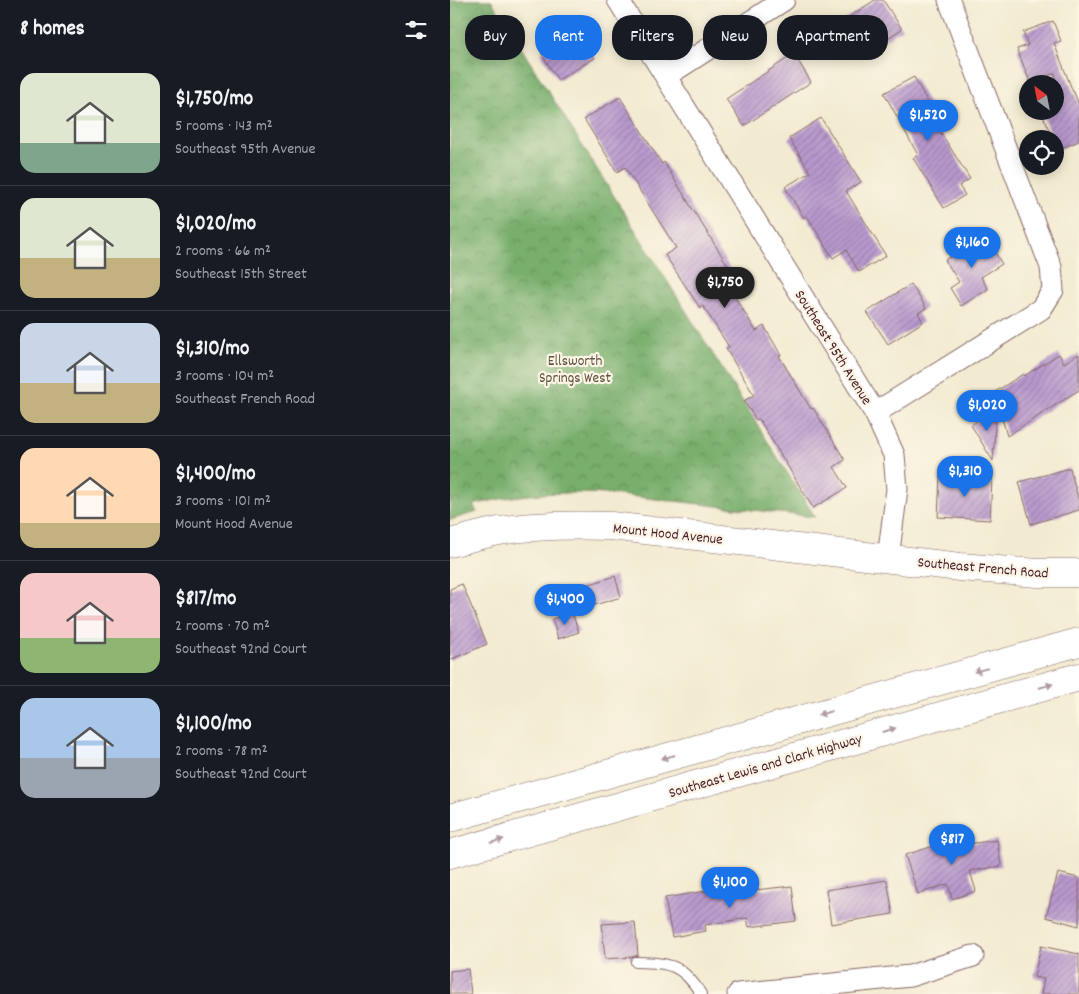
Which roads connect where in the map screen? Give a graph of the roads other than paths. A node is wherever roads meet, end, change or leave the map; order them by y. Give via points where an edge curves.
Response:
1 (618, 0) edge
2 (784, 0) edge
3 (949, 0) edge
4 (666, 76) junction
5 (875, 413) junction
6 (450, 543) edge
7 (888, 558) junction
8 (1079, 573) edge
9 (1079, 642) edge
10 (1079, 676) edge
11 (450, 818) edge
12 (450, 854) edge
13 (974, 956) dead end
14 (636, 962) dead end
15 (701, 994) edge
16 (738, 994) edge

1 - 4 street, Southeast 95th Avenue
2 - 4 street
3 - 5 street via 1051,267 1053,290 1041,309
4 - 5 street, Southeast 95th Avenue
5 - 7 street, Southeast 95th Avenue via 894,455 896,489
6 - 7 main road, Mount Hood Avenue via 529,527 611,526
7 - 8 main road, Southeast French Road via 960,567
9 -> 11 main road
12 -> 10 main road, Southeast Lewis and Clark Highway
13 - 16 street via 910,976
14 - 15 lane via 663,963 679,968

